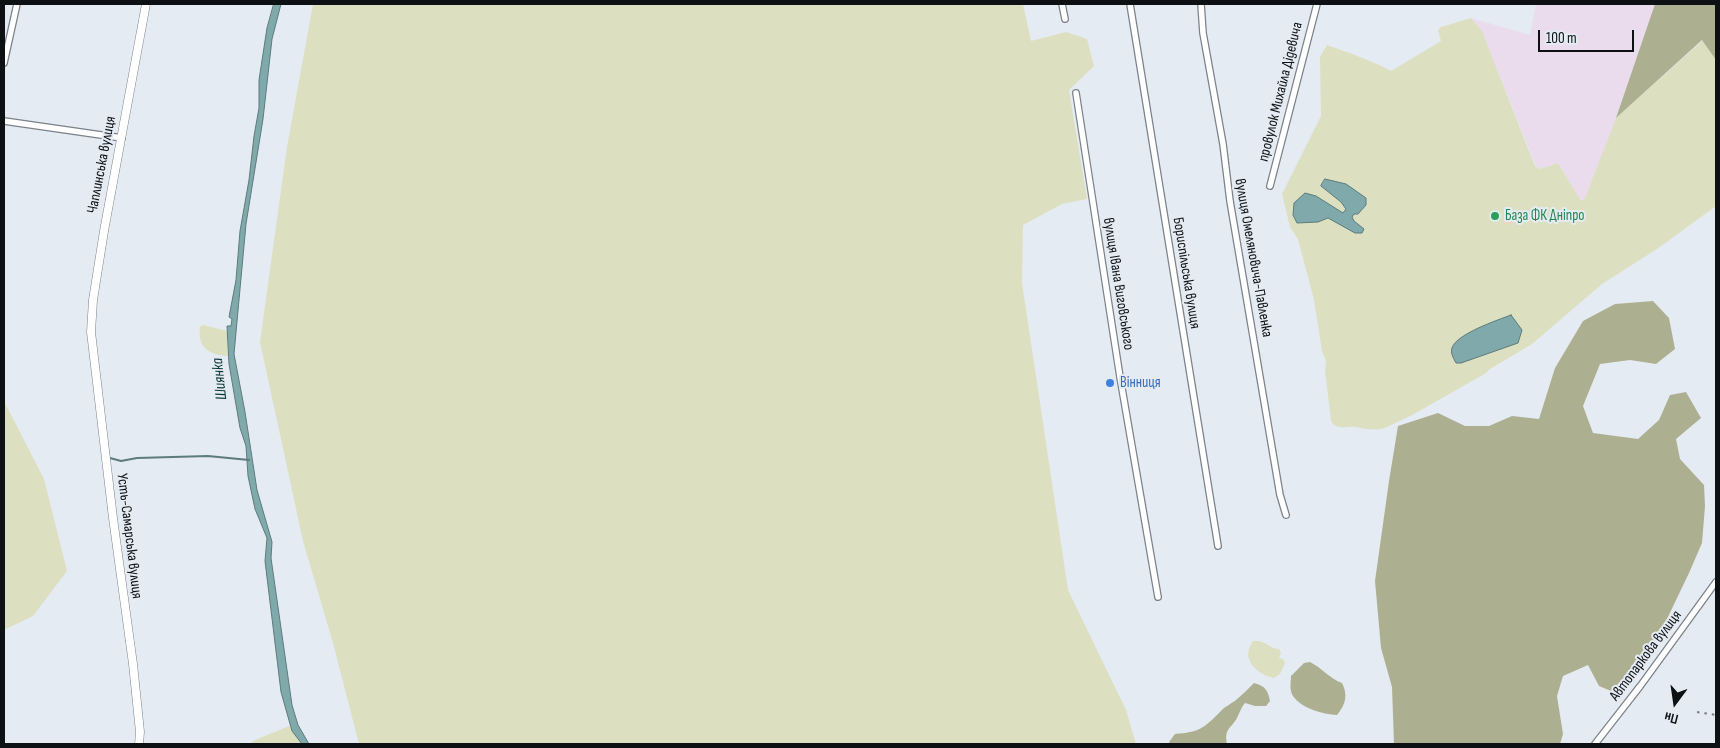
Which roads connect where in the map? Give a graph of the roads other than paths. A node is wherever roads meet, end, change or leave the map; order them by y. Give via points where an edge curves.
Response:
1 (17, 4) edge
2 (146, 4) edge
3 (1062, 4) edge
4 (1130, 4) edge
5 (1201, 4) edge
6 (1317, 4) edge
7 (1065, 19) dead end
8 (4, 63) edge
9 (1076, 93) dead end
10 (4, 120) edge
11 (122, 138) junction
12 (1270, 186) dead end
13 (92, 332) joint
14 (1286, 515) dead end
15 (1218, 546) dead end
16 (1716, 582) edge
17 (1158, 597) dead end
18 (139, 744) edge
19 (1595, 744) edge

1 - 8 street
2 - 11 street, Чаплинська вулиця
3 - 7 street
4 - 15 street, Бориспільська вулиця
5 - 14 street, вулиця Омеляновича-Павленка via 1230,201
6 - 12 street, провулок Михайла Дідевича
9 - 17 street, вулиця Івана Виговського
10 - 11 street
11 - 13 street, Чаплинська вулиця via 104,231
13 - 18 street, Усть-Самарська вулиця via 133,664
16 - 19 street, Автопаркова вулиця

